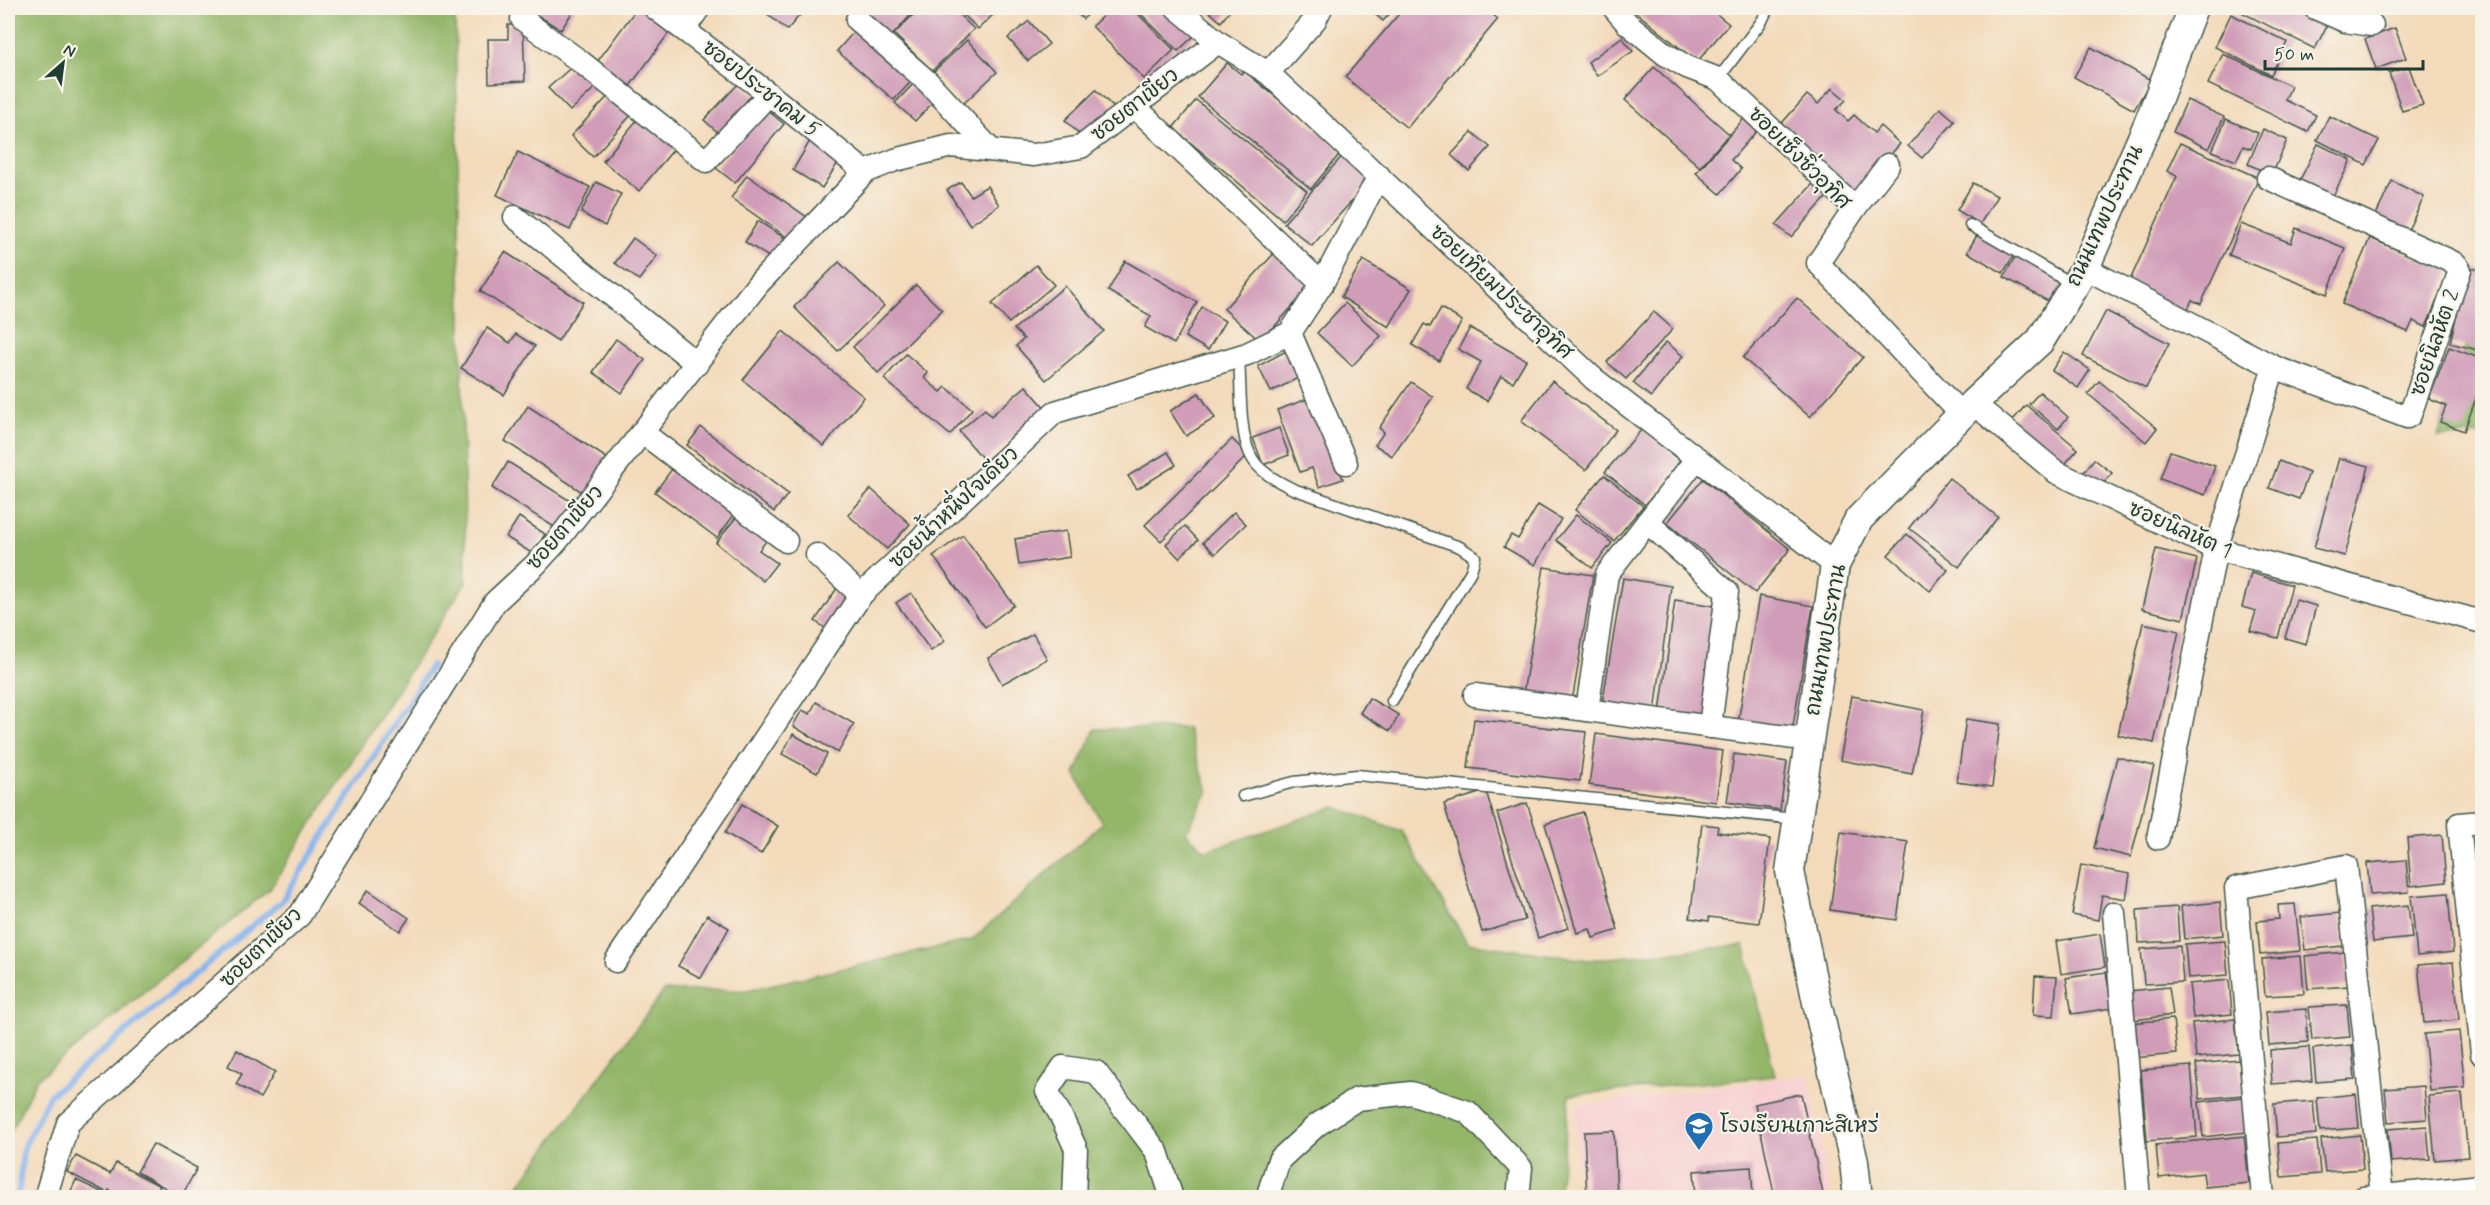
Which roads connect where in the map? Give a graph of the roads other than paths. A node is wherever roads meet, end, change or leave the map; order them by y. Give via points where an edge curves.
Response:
1 (527, 8) edge
2 (655, 8) edge
3 (699, 8) edge
4 (1177, 8) edge
5 (1321, 8) edge
6 (1614, 8) edge
7 (1768, 8) edge
8 (2193, 8) edge
9 (2315, 8) edge
10 (857, 20) dead end
11 (2372, 25) dead end
12 (684, 29) junction
13 (1218, 42) junction
14 (1268, 74) junction
15 (1718, 79) junction
16 (769, 94) junction
17 (1134, 106) junction
18 (991, 150) junction
19 (1888, 165) dead end
20 (865, 172) junction
21 (1379, 176) junction
22 (2268, 178) dead end
23 (1855, 208) junction
24 (515, 218) dead end
25 (1971, 225) dead end
26 (2080, 277) junction
27 (1322, 284) junction
28 (1290, 333) junction
29 (1239, 357) junction
30 (697, 364) junction
31 (2274, 367) junction
32 (1968, 410) junction
33 (643, 433) junction
34 (1697, 458) junction
35 (1346, 463) dead end
36 (1647, 522) junction
37 (786, 541) dead end
38 (2216, 549) junction
39 (817, 555) dead end
40 (1835, 565) junction
41 (861, 595) junction
42 (2482, 622) edge
43 (1475, 694) dead end
44 (1392, 701) dead end
45 (1587, 710) junction
46 (1710, 727) junction
47 (1809, 740) junction
48 (1243, 796) dead end
49 (1797, 819) junction
50 (2482, 822) edge
51 (2158, 838) dead end
52 (2114, 913) dead end
53 (616, 961) dead end
54 (2482, 1054) edge
55 (2482, 1186) edge
56 (45, 1197) edge
57 (1074, 1197) edge
58 (1172, 1197) edge
59 (1267, 1197) edge
60 (1518, 1197) edge
61 (1858, 1197) edge
62 (2139, 1197) edge
63 (2263, 1197) edge
64 (2373, 1197) edge

1 - 16 street via 522,19 706,161
2 - 12 street, ซอยประชาคม 5
3 - 12 street
4 - 13 street, ซอยเทียมประชาอุทิศ
5 - 14 street
6 - 15 street, ซอยเซ็งซิ่วอุทิศ via 1665,54
7 - 15 lane
8 - 26 street, ถนนเทพประทาน via 2148,124
9 - 11 street via 2344,21
10 - 18 street via 928,82
12 - 16 street, ซอยประชาคม 5
13 - 14 street, ซอยเทียมประชาอุทิศ
13 - 17 street, ซอยตาเขียว
14 - 21 street, ซอยเทียมประชาอุทิศ
15 - 23 street, ซอยเซ็งซิ่วอุทิศ
16 - 20 street, ซอยประชาคม 5
17 - 18 street, ซอยตาเขียว via 1081,147 1034,155
17 - 27 street
18 - 20 street, ซอยตาเขียว via 951,146
19 - 23 street
20 - 30 street, ซอยตาเขียว via 758,284
21 - 27 street
21 - 34 street, ซอยเทียมประชาอุทิศ via 1594,379
22 - 31 street, ซอยนิลหัต 2 via 2448,260 2460,270 2407,417
23 - 32 street, ซอยเซ็งซิ่วอุทิศ via 1818,263
24 - 30 street
25 - 26 lane
26 - 31 street, ซอยนิลหัต 2
26 - 32 street, ถนนเทพประทาน via 2040,341
27 - 28 street
28 - 29 street, ซอยน้ำหนึ่งใจเดียว
28 - 35 street
29 - 41 street, ซอยน้ำหนึ่งใจเดียว via 1055,412
29 - 44 lane via 1245,433 1250,455 1260,468 1293,489 1460,547 1475,557 1471,571
30 - 33 street, ซอยตาเขียว
31 - 38 street
32 - 38 street, ซอยนิลหัต 1 via 2056,472
32 - 40 street, ถนนเทพประทาน via 1859,519
33 - 37 street
33 - 56 street, ซอยตาเขียว via 557,541 495,602 300,915 68,1124
34 - 36 street
34 - 40 street, ซอยเทียมประชาอุทิศ
36 - 45 street via 1607,574
36 - 46 street via 1727,592
38 - 42 street, ซอยนิลหัต 1
38 - 51 street
39 - 41 street
40 - 47 street, ถนนเทพประทาน
41 - 53 street, ซอยน้ำหนึ่งใจเดียว
43 - 45 street
45 - 46 street
46 - 47 street
47 - 49 street, ถนนเทพประทาน
48 - 49 lane via 1294,782 1357,775
49 - 61 street, ถนนเทพประทาน via 1790,871 1854,1162
50 - 54 street via 2459,824
52 - 62 street
55 - 64 street
57 - 58 street via 1076,1149 1047,1091 1063,1067 1096,1072 1156,1152
59 - 60 street via 1279,1160 1317,1125 1357,1099 1411,1093 1468,1112 1521,1168
63 - 64 street via 2236,888 2346,866

